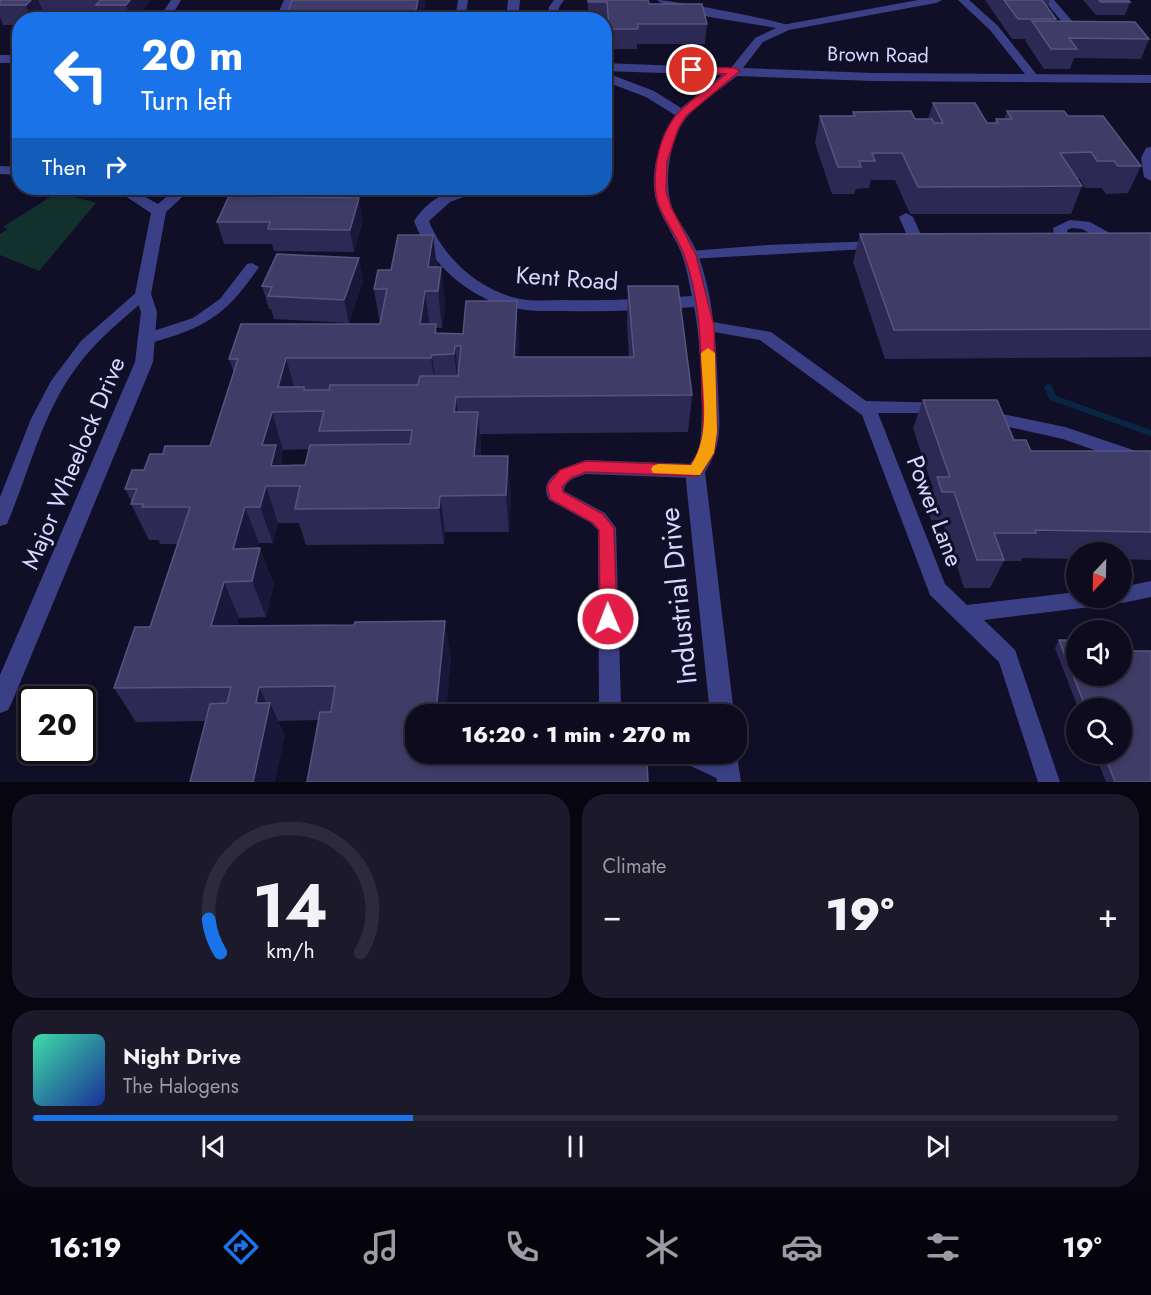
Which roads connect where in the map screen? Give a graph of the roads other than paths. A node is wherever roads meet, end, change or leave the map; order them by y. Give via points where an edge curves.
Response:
1 (662, 0) edge
2 (936, 0) edge
3 (963, 0) edge
4 (1049, 0) edge
5 (786, 27) junction
6 (1076, 30) edge
7 (612, 67) edge
8 (735, 71) junction
9 (1033, 77) junction
10 (612, 79) edge
11 (1151, 79) edge
12 (682, 114) junction
13 (1151, 151) edge
14 (1151, 177) edge
15 (132, 195) edge
16 (178, 195) edge
17 (451, 195) edge
18 (159, 211) junction
19 (906, 217) dead end
20 (690, 255) junction
21 (252, 267) dead end
22 (143, 294) junction
23 (702, 301) junction
24 (707, 326) junction
25 (147, 339) junction
26 (863, 407) junction
27 (1151, 463) edge
28 (695, 471) junction
29 (0, 519) edge
30 (1151, 589) edge
31 (1132, 593) edge
32 (1066, 602) edge
33 (964, 614) junction
34 (0, 702) edge
35 (610, 704) edge
36 (721, 704) edge
37 (1049, 782) edge

1 - 5 lane via 687,9
2 - 5 street
3 - 9 lane via 994,28
4 - 6 lane
5 - 8 street via 759,40
7 - 8 street, Brown Road
8 - 9 street, Brown Road via 873,77
8 - 12 street
9 - 11 street, Brown Road
10 - 12 street via 650,94
12 - 20 street via 662,162 661,191
13 - 14 street
15 - 18 street
16 - 18 street
17 - 23 street, Kent Road via 433,206 421,221 425,237 450,266 488,293 513,302 543,305 633,306
18 - 22 street, Major Wheelock Drive
19 - 20 lane via 918,244
20 - 23 street
21 - 25 lane via 225,302 198,322
22 - 25 street, Major Wheelock Drive via 149,312
22 - 29 lane via 80,350 52,391
23 - 24 street
24 - 26 lane, Power Lane via 765,336
24 - 28 street via 710,432 707,453
25 - 34 street, Major Wheelock Drive via 144,362
26 - 27 lane via 940,406 1065,433
26 - 33 lane, Power Lane via 869,412 938,589
28 - 35 lane via 586,467 566,474 555,486 555,495 598,518 606,528
28 - 36 street, Industrial Drive
30 - 31 lane
32 - 33 lane
33 - 37 lane, Power Lane via 1008,657

